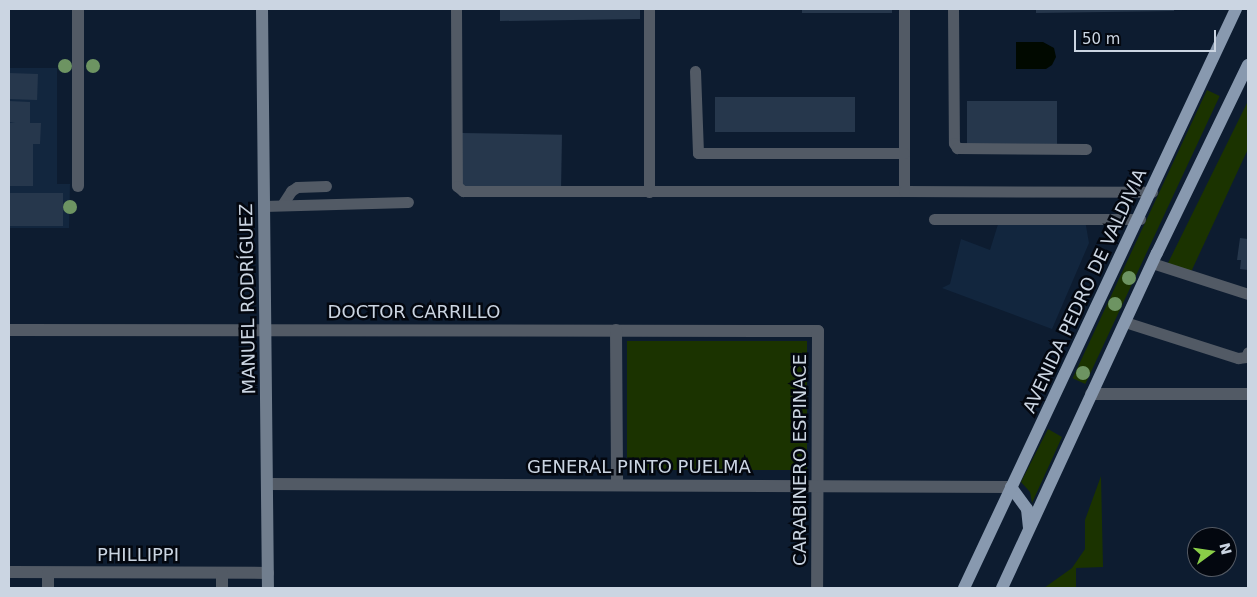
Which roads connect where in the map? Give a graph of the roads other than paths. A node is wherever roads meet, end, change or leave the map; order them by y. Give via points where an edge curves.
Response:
1 (78, 9) edge
2 (262, 9) edge
3 (456, 9) edge
4 (649, 9) edge
5 (904, 9) edge
6 (953, 9) edge
7 (1236, 9) edge
8 (1248, 65) edge
9 (695, 72) dead end
10 (1086, 149) dead end
11 (904, 153) junction
12 (78, 186) dead end
13 (326, 186) dead end
14 (904, 191) junction
15 (649, 192) junction
16 (1152, 192) junction
17 (408, 202) dead end
18 (282, 205) junction
19 (264, 206) junction
20 (934, 219) dead end
21 (1140, 219) junction
22 (1152, 263) junction
23 (1248, 294) edge
24 (1125, 322) junction
25 (267, 328) junction
26 (9, 330) edge
27 (616, 330) junction
28 (818, 331) joint
29 (1248, 352) edge
30 (1091, 394) junction
31 (1248, 394) edge
32 (267, 484) junction
33 (617, 484) junction
34 (816, 485) junction
35 (1011, 487) junction
36 (1029, 529) junction
37 (9, 572) edge
38 (48, 573) junction
39 (222, 573) junction
40 (268, 573) junction
41 (48, 588) edge
42 (222, 588) edge
43 (268, 588) edge
44 (817, 588) edge
45 (964, 588) edge
46 (1002, 588) edge

1 - 12 street
2 - 19 street, MANUEL RODRÍGUEZ
3 - 15 lane via 457,186 463,191 477,193
4 - 15 lane
5 - 11 lane
6 - 10 lane via 954,143 957,148
7 - 16 main road, AVENIDA PEDRO DE VALDIVIA
8 - 22 main road
9 - 11 lane via 698,153
11 - 14 lane
13 - 18 lane via 297,188 291,191
14 - 15 lane
14 - 16 lane
16 - 21 main road, AVENIDA PEDRO DE VALDIVIA
17 - 18 lane
18 - 19 lane
19 - 25 street, MANUEL RODRÍGUEZ
20 - 21 lane
21 - 35 main road, AVENIDA PEDRO DE VALDIVIA
22 - 23 lane
22 - 24 main road
24 - 29 lane via 1238,358 1246,357
24 - 30 main road
25 - 26 street, DOCTOR CARRILLO
25 - 27 street, DOCTOR CARRILLO
25 - 32 street, MANUEL RODRÍGUEZ
27 - 28 street, DOCTOR CARRILLO
27 - 33 street
28 - 34 street, CARABINERO ESPINACE
30 - 31 street
30 - 36 main road
32 - 33 street, GENERAL PINTO PUELMA
32 - 40 street, MANUEL RODRÍGUEZ
33 - 34 street, GENERAL PINTO PUELMA
34 - 35 street, GENERAL PINTO PUELMA
34 - 44 street, CARABINERO ESPINACE
35 - 36 main road via 1027,509
35 - 45 main road, AVENIDA PEDRO DE VALDIVIA
36 - 46 main road
37 - 38 street, PHILLIPPI
38 - 39 street, PHILLIPPI
38 - 41 street
39 - 40 street, PHILLIPPI
39 - 42 street
40 - 43 street, MANUEL RODRÍGUEZ

